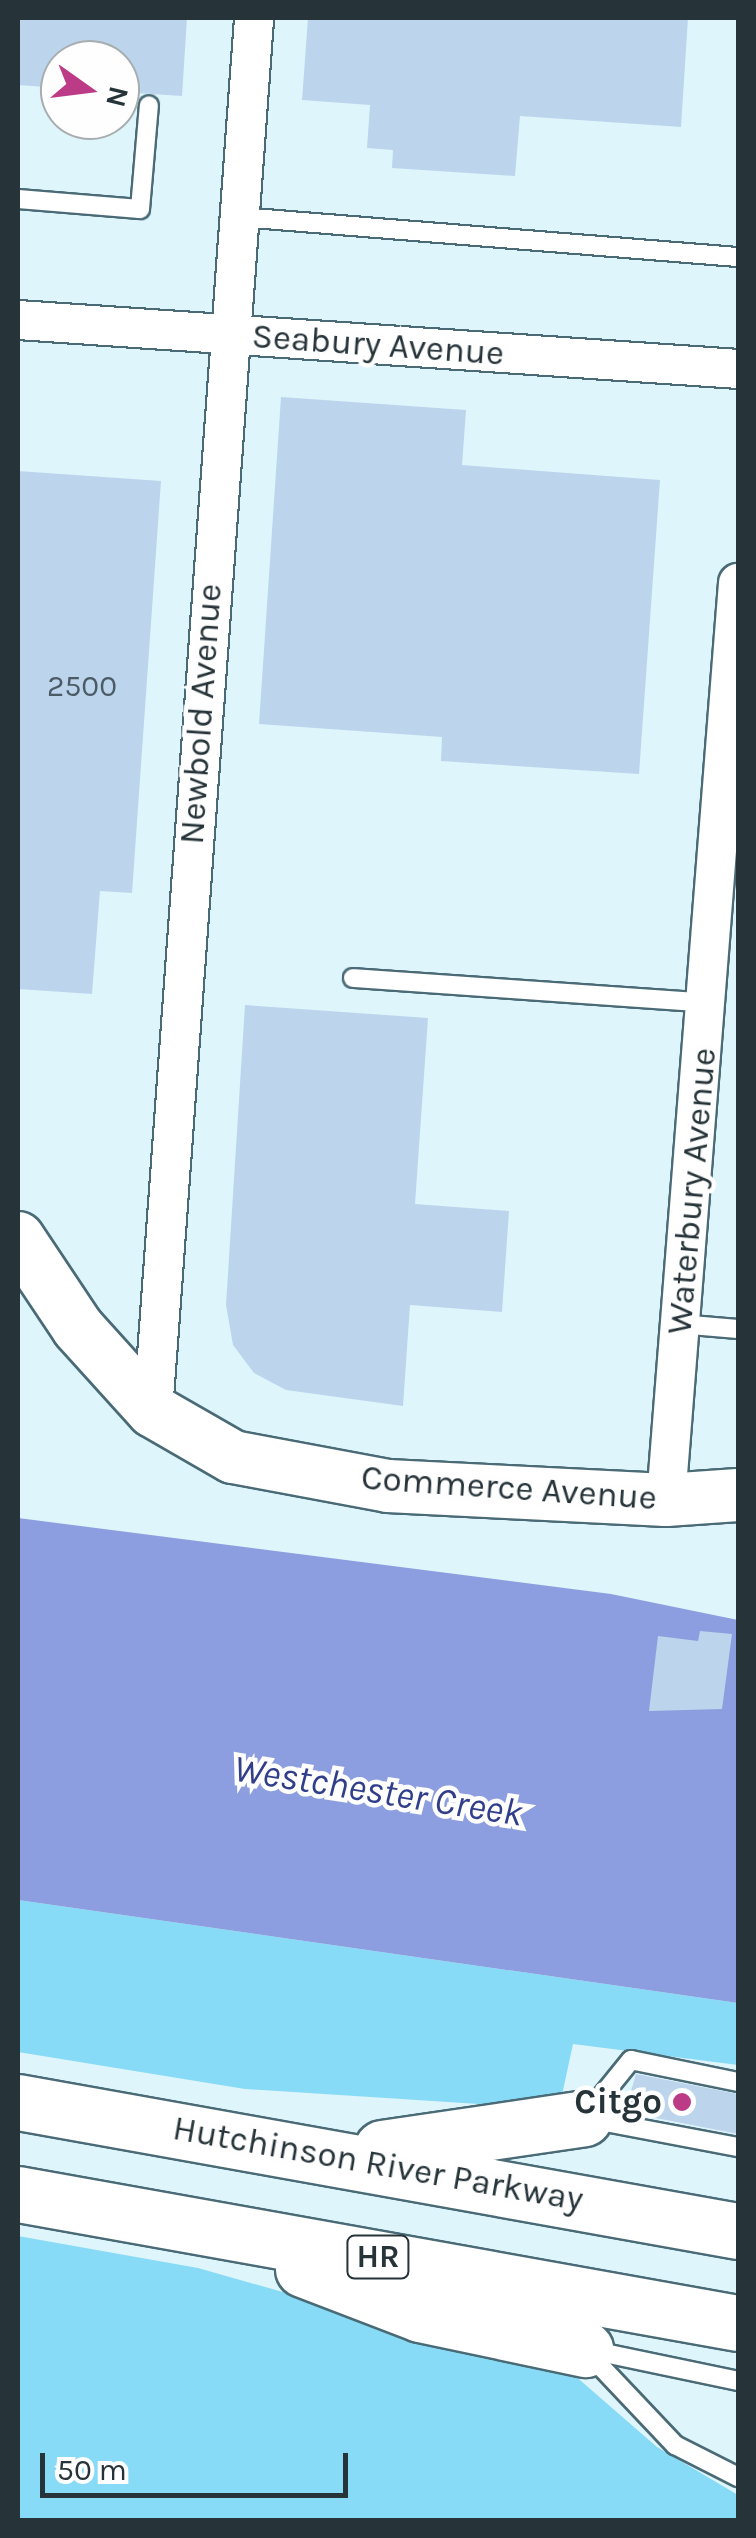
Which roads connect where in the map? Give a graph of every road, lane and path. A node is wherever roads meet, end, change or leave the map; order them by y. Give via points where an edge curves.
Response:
1 (254, 18) edge
2 (149, 105) dead end
3 (18, 199) edge
4 (240, 216) junction
5 (738, 257) edge
6 (18, 320) edge
7 (228, 335) junction
8 (738, 369) edge
9 (738, 583) edge
10 (353, 978) dead end
11 (710, 1002) junction
12 (26, 1268) edge
13 (678, 1324) junction
14 (738, 1329) edge
15 (153, 1410) junction
16 (738, 1495) edge
17 (666, 1500) junction
18 (738, 2082) edge
19 (18, 2102) edge
20 (584, 2118) junction
21 (738, 2147) edge
22 (340, 2155) junction
23 (18, 2194) edge
24 (174, 2220) junction
25 (738, 2231) edge
26 (738, 2323) edge
27 (584, 2349) junction
28 (738, 2382) edge
29 (738, 2477) edge

1 - 4 street, Newbold Avenue
2 - 3 lane via 140,209
4 - 5 lane
4 - 7 street, Newbold Avenue
6 - 7 street, Seabury Avenue
7 - 8 street, Seabury Avenue
7 - 15 street, Newbold Avenue
9 - 11 street, Waterbury Avenue
10 - 11 lane
11 - 13 street, Waterbury Avenue
12 - 15 main road, Commerce Avenue
13 - 14 lane
13 - 17 street, Waterbury Avenue
15 - 17 main road, Commerce Avenue via 234,1457 388,1486
16 - 17 main road, Commerce Avenue
18 - 20 lane via 631,2060
19 - 22 highway, Hutchinson River Parkway
20 - 21 lane
20 - 22 highway
22 - 25 highway, Hutchinson River Parkway
23 - 24 highway, HR
24 - 26 highway, HR
24 - 27 highway via 420,2314
27 - 28 lane
27 - 29 lane via 675,2445

